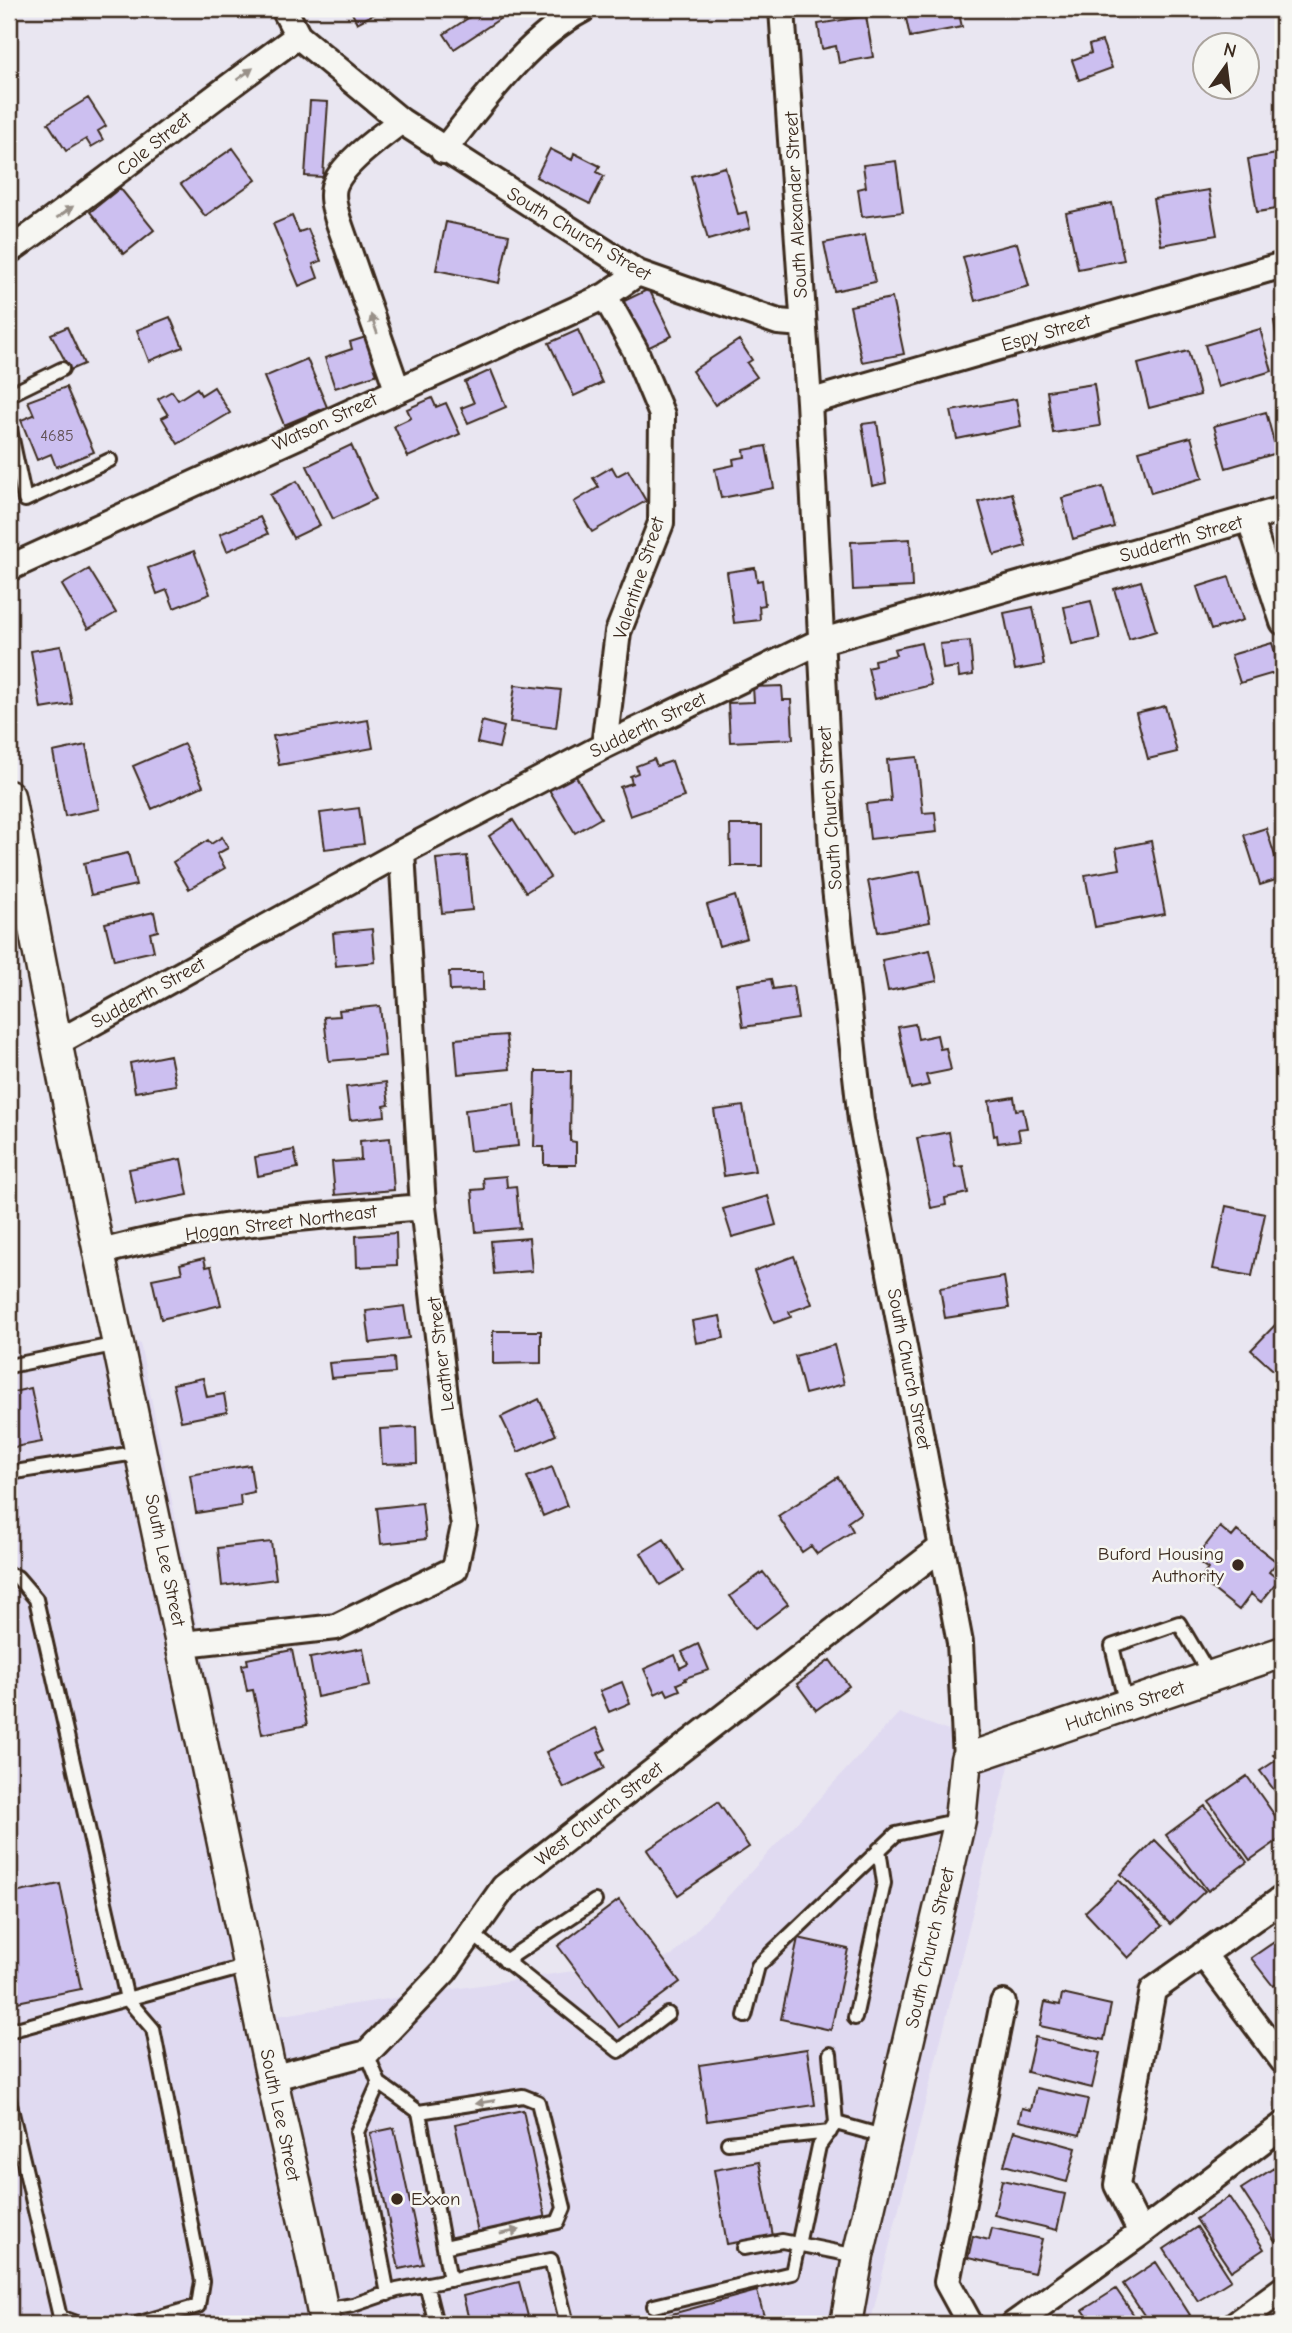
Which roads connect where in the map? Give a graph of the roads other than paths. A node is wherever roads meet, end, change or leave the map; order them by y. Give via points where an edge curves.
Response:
1 (284, 9) edge
2 (782, 9) edge
3 (582, 10) edge
4 (298, 36) junction
5 (401, 121) junction
6 (443, 150) junction
7 (9, 251) edge
8 (1283, 265) edge
9 (638, 273) junction
10 (605, 296) junction
11 (803, 324) junction
12 (62, 369) dead end
13 (397, 389) junction
14 (9, 395) edge
15 (809, 402) junction
16 (9, 425) edge
17 (110, 460) dead end
18 (1283, 509) edge
19 (1250, 520) junction
20 (9, 568) edge
21 (1283, 622) edge
22 (819, 642) junction
23 (604, 746) junction
24 (9, 796) edge
25 (402, 852) junction
26 (55, 1044) junction
27 (423, 1207) junction
28 (98, 1253) junction
29 (118, 1344) junction
30 (9, 1366) edge
31 (141, 1451) junction
32 (9, 1473) edge
33 (942, 1547) junction
34 (9, 1574) edge
35 (184, 1644) junction
36 (1283, 1652) edge
37 (1211, 1677) junction
38 (1126, 1705) junction
39 (966, 1759) junction
40 (960, 1820) junction
41 (879, 1849) junction
42 (1283, 1898) edge
43 (595, 1901) dead end
44 (469, 1931) junction
45 (1203, 1954) junction
46 (505, 1961) junction
47 (248, 1966) junction
48 (127, 1999) junction
49 (1003, 2003) dead end
50 (668, 2014) dead end
51 (745, 2016) dead end
52 (855, 2018) dead end
53 (9, 2031) edge
54 (367, 2053) junction
55 (830, 2054) dead end
56 (1283, 2061) edge
57 (271, 2078) junction
58 (379, 2083) junction
59 (9, 2100) edge
60 (419, 2112) junction
61 (1283, 2125) edge
62 (833, 2128) junction
63 (887, 2137) junction
64 (728, 2143) dead end
65 (1141, 2234) junction
66 (798, 2244) junction
67 (444, 2247) junction
68 (744, 2248) dead end
69 (858, 2256) junction
70 (450, 2280) junction
71 (426, 2284) junction
72 (1283, 2289) edge
73 (388, 2294) junction
74 (654, 2306) dead end
75 (323, 2317) edge
76 (79, 2324) edge
77 (138, 2324) edge
78 (436, 2324) edge
79 (567, 2324) edge
80 (846, 2324) edge
81 (970, 2324) edge
82 (1014, 2324) edge
83 (1235, 2324) edge

1 - 4 street
2 - 11 street, South Alexander Street
3 - 6 street via 564,19 503,77
4 - 5 street
7 -> 4 street, Cole Street
5 - 6 street
13 -> 5 street via 333,194 348,167
6 - 9 street, South Church Street
8 - 15 street, Espy Street
9 - 10 street, Watson Street
9 - 11 street, South Church Street via 778,322
10 - 13 street, Watson Street
10 - 23 street, Valentine Street via 635,349 662,415 660,523 618,632
11 - 15 street, South Alexander Street
12 - 14 lane
13 - 20 street, Watson Street
15 - 22 street, South Church Street
16 - 17 lane via 25,500
18 - 19 street, Sudderth Street
19 - 21 street
19 - 22 street, Sudderth Street
22 - 23 street, Sudderth Street
22 - 33 street, South Church Street via 833,870 861,1120
23 - 25 street, Sudderth Street
24 - 26 street, South Lee Street
25 - 26 street, Sudderth Street
25 - 27 street, Leather Street
26 - 28 street, South Lee Street
27 - 28 street, Hogan Street Northeast via 271,1220
27 - 35 street, Leather Street via 464,1526 455,1569 336,1627
28 - 29 street, South Lee Street
29 - 30 lane
29 - 31 street, South Lee Street
31 - 32 lane
31 - 35 street, South Lee Street
33 - 39 street, South Church Street via 960,1643
33 - 44 street, West Church Street via 504,1887
34 - 48 lane via 36,1599
35 - 47 street, South Lee Street
36 - 37 street, Hutchins Street
37 - 38 street, Hutchins Street
37 - 38 lane via 1179,1623 1112,1646
38 - 39 street, Hutchins Street
39 - 40 street, South Church Street
40 - 41 lane via 896,1834
40 - 63 street, South Church Street
41 - 51 lane via 758,1966
41 - 52 lane via 884,1883
42 - 45 street
43 - 46 lane
44 - 46 lane
44 - 54 street, West Church Street via 444,1972
45 - 56 street
45 - 65 street via 1153,1990 1117,2185
46 - 50 lane via 619,2051
47 - 48 lane
47 - 57 street, South Lee Street
48 - 53 lane
48 - 77 lane via 153,2029 202,2281 198,2306
49 - 81 street via 947,2282
54 - 57 street
54 - 58 lane
55 - 62 lane
57 - 75 street, South Lee Street
58 - 60 lane
58 - 73 lane via 357,2132
59 - 76 lane via 60,2317
60 - 67 lane
67 -> 60 lane via 558,2222 564,2208 538,2102 523,2096
61 - 65 street
62 - 63 lane
62 - 64 lane
62 - 66 lane via 818,2146
63 - 69 street, South Church Street
65 - 82 street
66 - 68 lane via 782,2241
66 - 69 lane
66 - 74 lane via 792,2273
67 - 70 lane
69 - 80 street, South Church Street
70 - 71 lane
70 - 79 lane via 551,2260
71 - 73 lane
71 - 78 lane
72 - 83 street
73 - 75 lane

